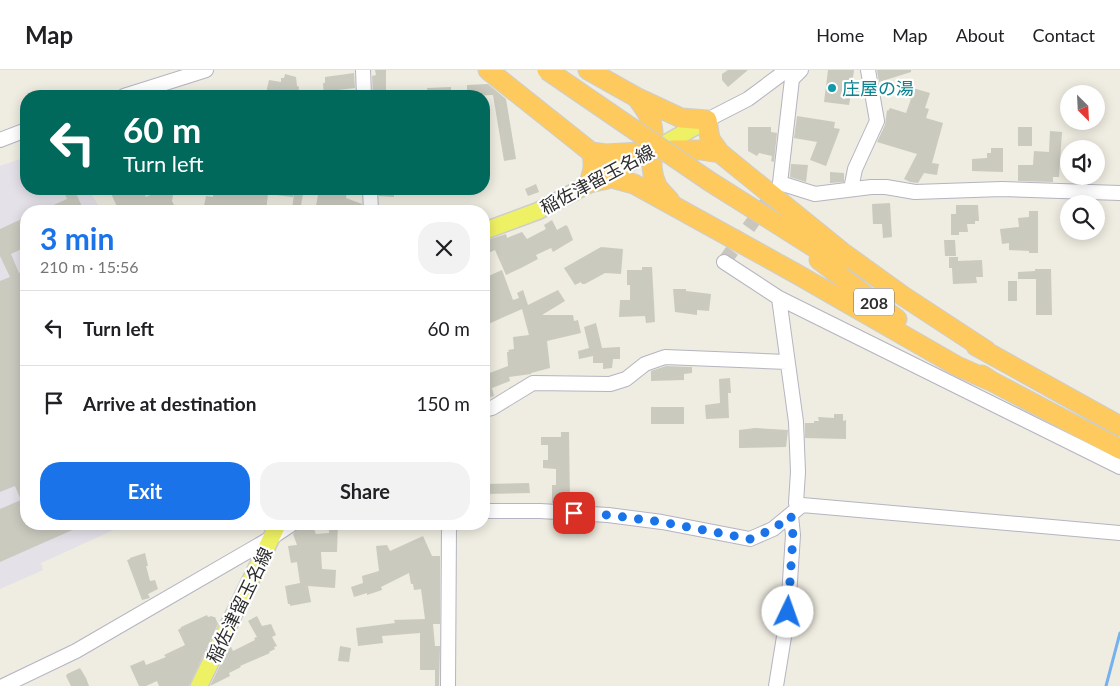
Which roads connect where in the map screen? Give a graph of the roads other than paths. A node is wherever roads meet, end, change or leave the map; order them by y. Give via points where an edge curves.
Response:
1 (206, 70) edge
2 (362, 70) edge
3 (488, 70) edge
4 (547, 70) edge
5 (588, 70) edge
6 (788, 70) edge
7 (801, 70) edge
8 (868, 70) edge
9 (143, 90) edge
10 (364, 90) edge
11 (636, 97) junction
12 (707, 120) junction
13 (20, 132) edge
14 (0, 140) edge
15 (585, 148) junction
16 (652, 151) junction
17 (720, 154) junction
18 (589, 183) junction
19 (851, 189) junction
20 (1120, 193) edge
21 (675, 207) junction
22 (761, 214) junction
23 (490, 229) edge
24 (724, 262) dead end
25 (778, 298) junction
26 (987, 351) junction
27 (788, 362) junction
28 (993, 382) junction
29 (490, 408) edge
30 (1120, 426) edge
31 (1120, 449) edge
32 (1120, 467) edge
33 (802, 505) junction
34 (490, 511) edge
35 (791, 516) junction
36 (449, 530) edge
37 (274, 531) edge
38 (1120, 533) edge
39 (3, 686) edge
40 (199, 686) edge
41 (448, 686) edge
42 (776, 686) edge

1 - 9 street
2 - 10 street
3 - 15 highway
4 - 22 highway, 208, bridge
5 - 11 highway
6 - 12 street via 748,99
7 - 19 street via 792,80 780,183 815,194
8 - 19 street via 877,121 854,168
11 - 12 highway via 681,118
11 - 16 highway via 651,122
12 - 16 main road, 稲佐津留玉名線
12 - 17 highway via 710,139
13 - 14 street
15 - 16 highway via 629,153
15 - 18 highway via 594,160
16 - 17 highway via 701,150
16 - 18 main road, 稲佐津留玉名線
16 - 21 highway via 652,170 658,186
17 - 26 highway via 842,252
18 - 21 highway via 612,178 634,184
18 - 23 main road, 稲佐津留玉名線 via 538,211
19 - 20 street via 871,186 915,192 1002,188
21 - 28 highway via 957,366
22 - 26 highway, 208 via 952,336
22 - 28 highway, 208 via 886,311
24 - 25 street
25 - 27 street
25 - 32 street
26 - 30 highway, 208
27 - 29 street via 665,357 645,364 626,379 610,384 533,383
27 - 33 street via 796,422 796,504
28 - 31 highway, 208
33 - 35 street
33 - 38 street
34 - 35 street via 608,515 750,539 773,529
35 - 42 street via 793,536 788,612
36 - 41 street
37 - 39 street via 76,651
37 - 40 main road, 稲佐津留玉名線

